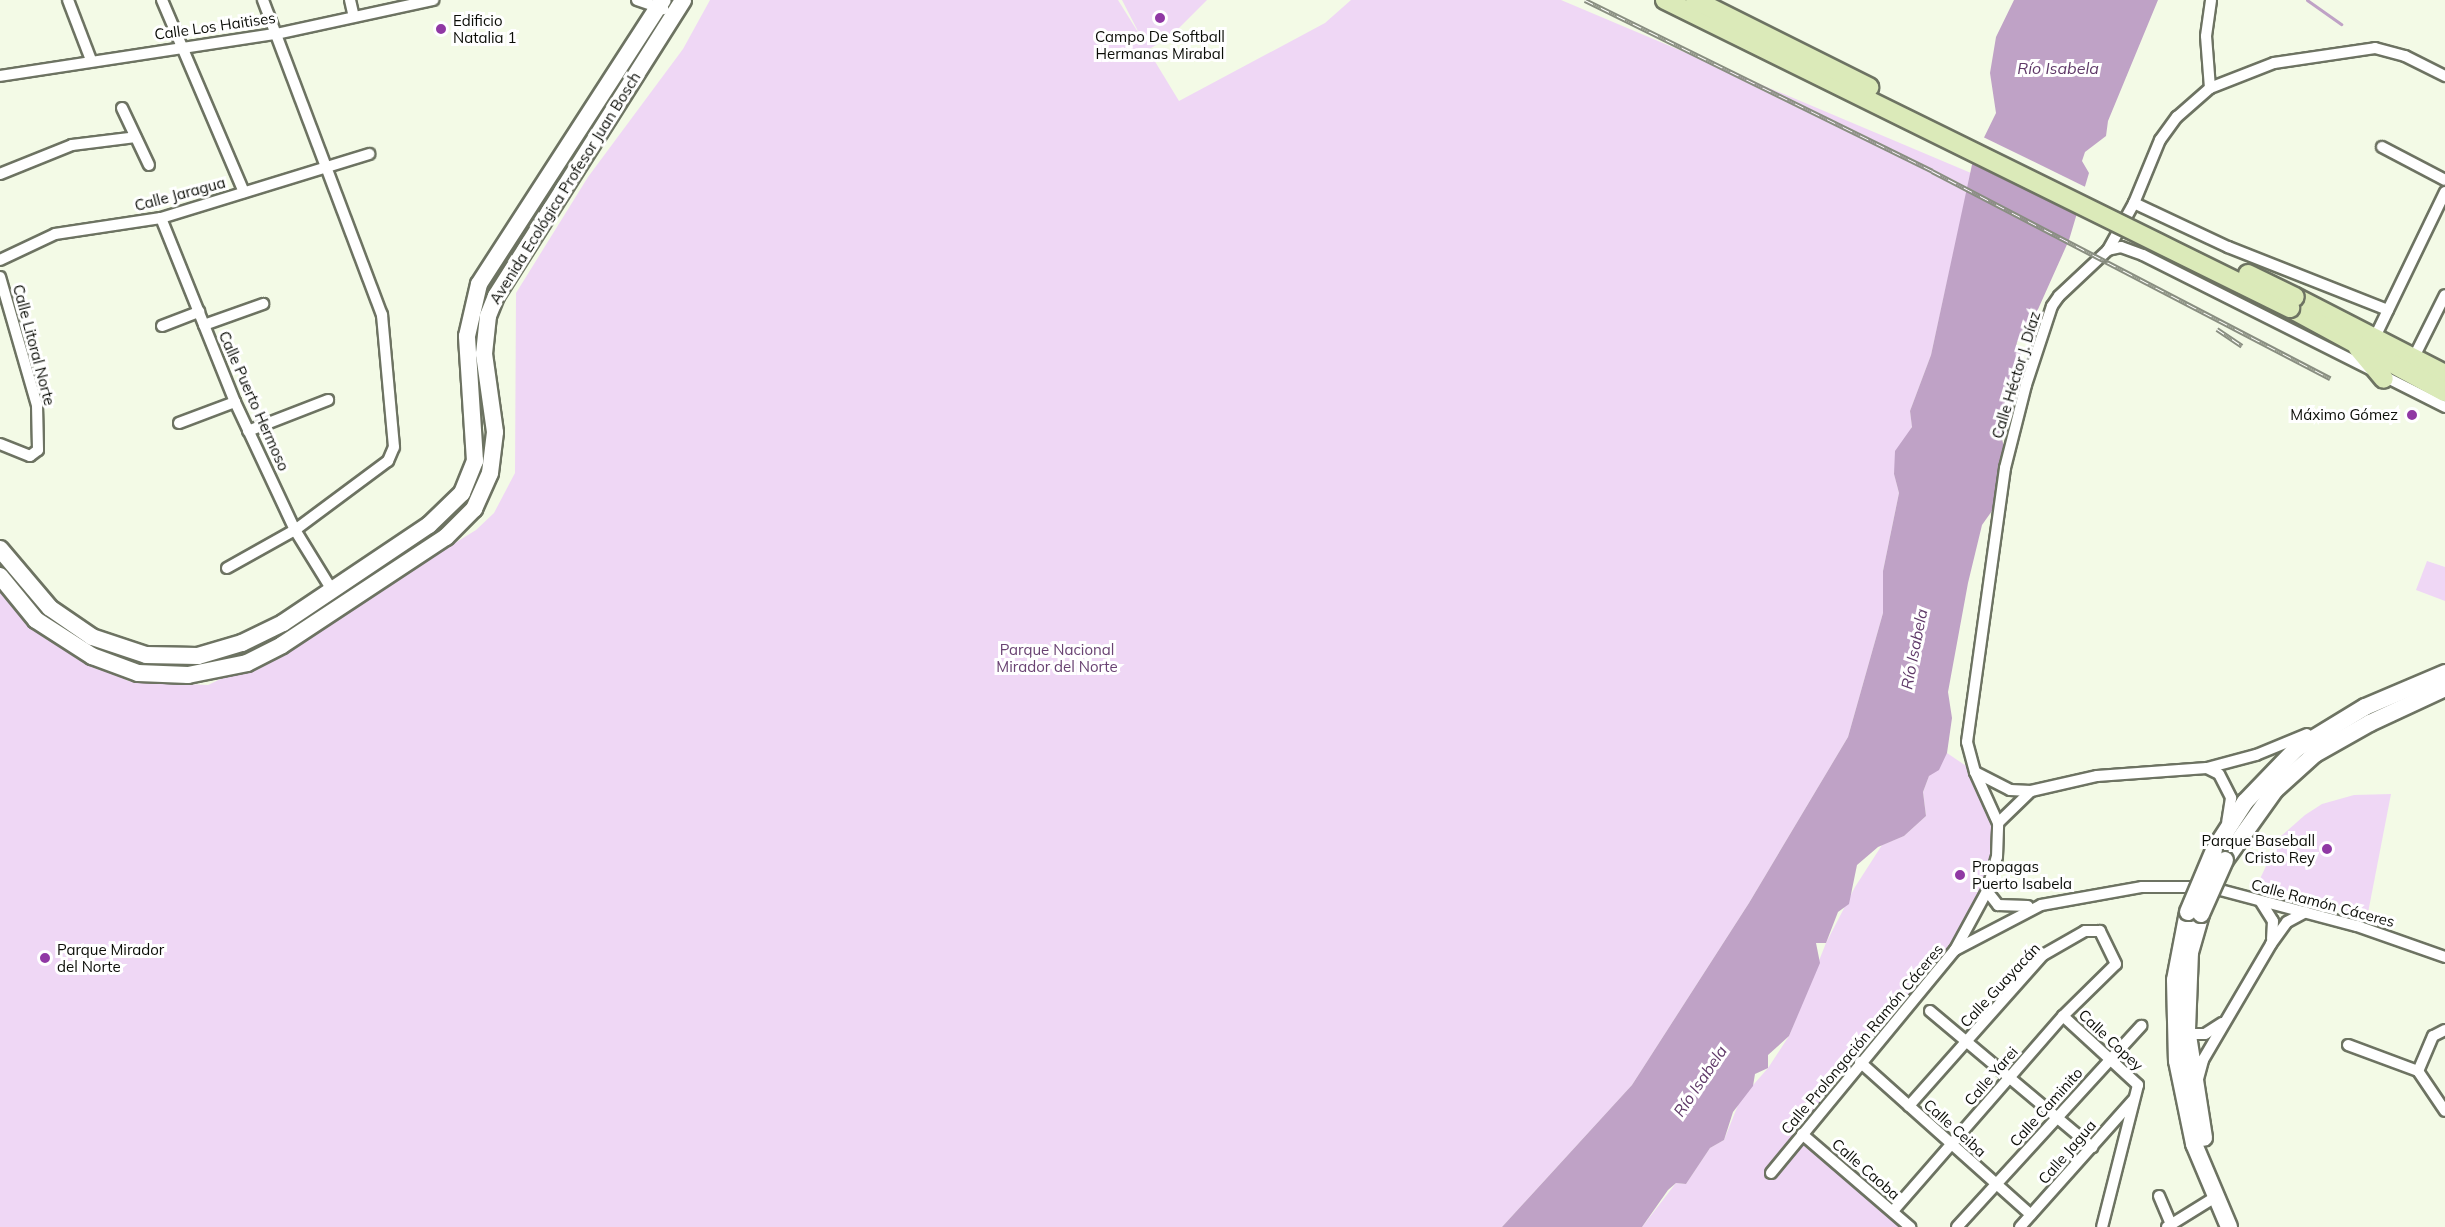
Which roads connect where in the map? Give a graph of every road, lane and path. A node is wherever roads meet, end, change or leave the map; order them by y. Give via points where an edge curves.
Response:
1 (68, 0) edge
2 (162, 0) edge
3 (263, 0) edge
4 (350, 0) edge
5 (433, 0) edge
6 (637, 0) edge
7 (1665, 0) edge
8 (1695, 0) edge
9 (2211, 0) edge
10 (417, 2) edge
11 (661, 4) edge
12 (679, 6) edge
13 (354, 17) junction
14 (276, 34) junction
15 (180, 46) junction
16 (90, 60) junction
17 (0, 76) edge
18 (2445, 76) edge
19 (2210, 88) junction
20 (122, 108) dead end
21 (136, 137) junction
22 (2382, 147) dead end
23 (369, 154) dead end
24 (149, 165) dead end
25 (328, 167) junction
26 (0, 174) edge
27 (2445, 180) edge
28 (244, 192) junction
29 (2445, 192) edge
30 (2134, 203) junction
31 (161, 218) junction
32 (2108, 250) junction
33 (0, 260) edge
34 (0, 277) edge
35 (2445, 294) edge
36 (2292, 303) junction
37 (263, 304) dead end
38 (2388, 310) junction
39 (199, 312) junction
40 (204, 325) junction
41 (162, 326) dead end
42 (2375, 337) junction
43 (2351, 340) junction
44 (2414, 357) junction
45 (2445, 374) edge
46 (2384, 379) junction
47 (2445, 392) edge
48 (490, 396) junction
49 (328, 400) dead end
50 (235, 402) junction
51 (470, 402) junction
52 (2445, 407) edge
53 (179, 423) dead end
54 (248, 431) junction
55 (0, 444) edge
56 (295, 530) junction
57 (0, 549) edge
58 (227, 568) dead end
59 (0, 576) edge
60 (332, 590) junction
61 (2445, 673) edge
62 (2445, 688) edge
63 (2365, 707) junction
64 (2207, 768) junction
65 (1975, 772) junction
66 (2031, 791) junction
67 (1998, 823) junction
68 (2220, 850) junction
69 (2191, 885) joint
70 (1987, 891) junction
71 (2261, 902) junction
72 (2041, 905) junction
73 (2308, 912) junction
74 (2194, 913) junction
75 (2271, 944) junction
76 (1955, 950) junction
77 (2445, 957) edge
78 (2116, 964) joint
79 (1930, 1011) dead end
80 (2063, 1016) junction
81 (2225, 1021) junction
82 (2140, 1026) dead end
83 (2187, 1029) junction
84 (2445, 1030) edge
85 (1968, 1041) junction
86 (2348, 1045) dead end
87 (2109, 1060) junction
88 (1860, 1062) junction
89 (2418, 1071) junction
90 (2010, 1077) junction
91 (2137, 1091) junction
92 (2195, 1097) junction
93 (1909, 1106) junction
94 (2445, 1111) edge
95 (2057, 1117) junction
96 (1802, 1134) junction
97 (1951, 1144) junction
98 (2092, 1146) junction
99 (1771, 1173) dead end
100 (1996, 1184) junction
101 (2159, 1196) dead end
102 (2214, 1198) junction
103 (1893, 1211) junction
104 (2031, 1215) junction
105 (2169, 1224) edge
106 (1910, 1227) edge
107 (1957, 1227) edge
108 (2020, 1227) edge
109 (2103, 1227) edge
110 (2229, 1227) edge
111 (2242, 1227) edge

1 - 16 street
2 - 15 street
3 - 14 street
4 - 13 street
5 - 10 street, Calle Los Haitises
6 - 11 street
7 - 36 main road, bridge
8 - 36 main road, bridge
9 - 19 street via 2206,36
10 - 13 street, Calle Los Haitises
11 - 12 street
11 - 51 street, Avenida Ecológica Profesor Juan Bosch via 479,284 466,336
12 - 48 street, Avenida Ecológica Profesor Juan Bosch via 496,296 485,334
13 - 14 street, Calle Los Haitises
14 - 15 street, Calle Los Haitises
14 - 25 street
15 - 16 street, Calle Los Haitises
15 - 28 street
16 - 17 street, Calle Los Haitises
18 - 19 street, Calle Héctor J. Díaz via 2405,56 2375,48 2274,63
19 - 30 street, Calle Héctor J. Díaz via 2177,117 2160,140
20 - 21 street
21 - 24 street
21 - 26 street via 72,145
22 - 27 street
23 - 25 street, Calle Jaragua
25 - 28 street, Calle Jaragua
25 - 56 street via 382,315 394,447 388,461
28 - 31 street, Calle Jaragua
29 - 38 street
30 - 32 street, Calle Héctor J. Díaz
30 - 38 street via 2228,247
31 - 33 street, Calle Jaragua via 55,234
31 - 39 street, Calle Puerto Hermoso
32 - 46 street via 2121,247 2143,255
32 - 65 street, Calle Héctor J. Díaz via 2059,296 2026,385 2005,468 1986,586 1967,742
34 - 55 street, Calle Litoral Norte via 37,405 38,450 30,456
35 - 44 street
36 - 42 main road
36 - 43 main road
37 - 40 street
38 - 42 street
39 - 40 street, Calle Puerto Hermoso
39 - 41 street
40 - 50 street, Calle Puerto Hermoso
42 - 44 main road
43 - 46 main road
43 - 47 main road
44 - 45 main road
46 - 52 street
48 - 51 street
48 - 59 street, Avenida Ecológica Profesor Juan Bosch via 495,432 490,473 478,501 462,523 402,567 282,645 247,663 163,676 117,667 52,633 25,608
49 - 54 street
50 - 53 street
50 - 54 street, Calle Puerto Hermoso
51 - 60 street, Avenida Ecológica Profesor Juan Bosch via 474,461 462,493 429,525
54 - 56 street, Calle Puerto Hermoso
56 - 58 street
56 - 60 street, Calle Puerto Hermoso
57 - 60 street, Avenida Ecológica Profesor Juan Bosch via 50,608 71,626 146,655 198,656 242,643 283,623
61 - 63 street
62 - 68 street via 2370,723 2301,765
63 - 64 street via 2284,745
63 - 68 street via 2296,749 2245,802
64 - 66 street via 2097,776
64 - 68 street via 2219,774 2232,798
65 - 66 street via 2010,790
65 - 67 street, Calle Héctor J. Díaz
66 - 67 street
67 - 70 street, Calle Héctor J. Díaz via 1996,857
68 - 74 street, bridge
69 - 71 street, Calle Ramón Cáceres
69 - 72 street, Calle Prolongación Ramón Cáceres via 2142,887
70 - 72 street via 1990,899 2009,909
70 - 76 street, Calle Héctor J. Díaz
71 - 73 street, Calle Ramón Cáceres
71 - 75 street via 2273,921
72 - 76 street, Calle Prolongación Ramón Cáceres
73 - 75 street via 2287,922
73 - 77 street, Calle Ramón Cáceres
74 - 83 street
74 - 102 street via 2175,980 2177,1061 2194,1144
75 - 81 street
76 - 88 street, Calle Prolongación Ramón Cáceres
78 - 80 street, Calle Yarei
78 - 85 street, Calle Guayacán via 2100,931 2085,931 2043,955
79 - 85 street
80 - 87 street, Calle Copey
80 - 90 street, Calle Yarei
81 - 83 street via 2205,1034 2193,1034
81 - 92 street via 2203,1060
82 - 87 street, Calle Caminito
83 - 92 street
84 - 89 street via 2433,1036
85 - 90 street
85 - 93 street, Calle Guayacán
86 - 89 street
87 - 91 street, Calle Copey
87 - 95 street, Calle Caminito
88 - 93 street, Calle Ceiba
88 - 96 street, Calle Prolongación Ramón Cáceres
89 - 94 street
90 - 95 street
90 - 97 street, Calle Yarei
91 - 98 street, Calle Jagua
91 - 109 street
92 - 111 street via 2213,1166
93 - 97 street, Calle Ceiba
95 - 98 street
95 - 100 street, Calle Caminito
96 - 99 street, Calle Prolongación Ramón Cáceres
96 - 103 street, Calle Caoba
97 - 100 street, Calle Ceiba
97 - 103 street, Calle Yarei
98 - 104 street, Calle Jagua
100 - 104 street, Calle Ceiba
100 - 107 street, Calle Caminito
101 - 105 street
102 - 105 street
102 - 110 street
103 - 106 street, Calle Caoba
104 - 108 street, Calle Jagua

